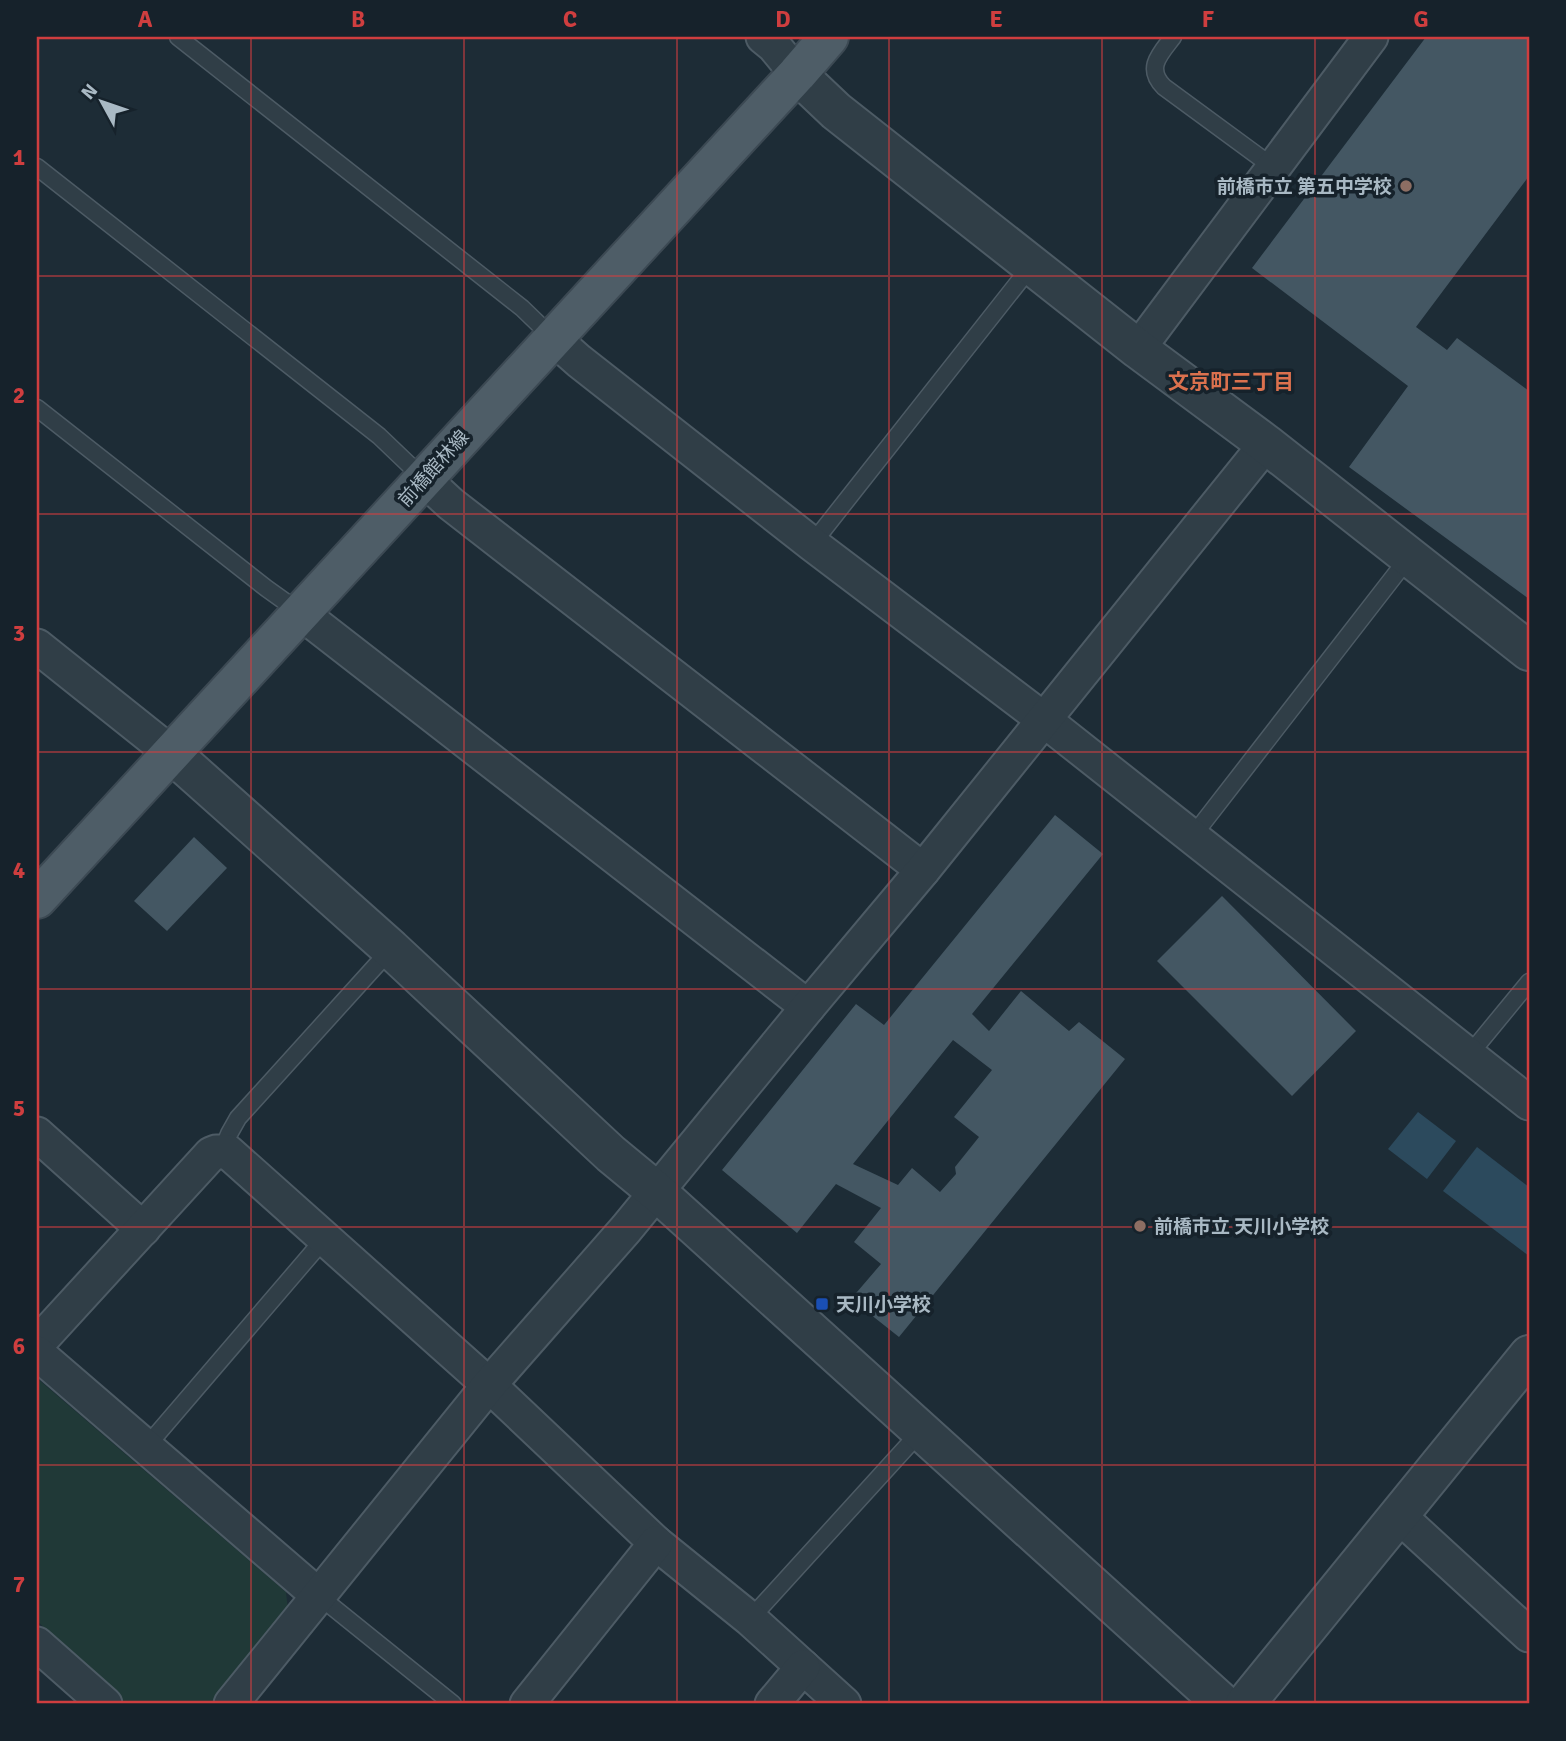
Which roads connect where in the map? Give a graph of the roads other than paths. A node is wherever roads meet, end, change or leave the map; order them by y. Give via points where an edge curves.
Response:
1 (178, 37) edge
2 (763, 37) edge
3 (830, 37) edge
4 (1173, 37) edge
5 (1371, 37) edge
6 (797, 75) junction
7 (37, 167) edge
8 (1273, 167) junction
9 (1032, 265) junction
10 (553, 338) junction
11 (1138, 349) junction
12 (37, 408) edge
13 (1266, 444) junction
14 (424, 478) junction
15 (812, 544) junction
16 (1409, 557) junction
17 (301, 613) junction
18 (37, 646) edge
19 (1529, 651) edge
20 (1043, 719) junction
21 (171, 753) junction
22 (1192, 837) junction
23 (923, 870) junction
24 (38, 897) edge
25 (391, 949) junction
26 (1529, 982) edge
27 (807, 1007) junction
28 (1469, 1055) junction
29 (1529, 1103) edge
30 (37, 1134) edge
31 (222, 1151) junction
32 (657, 1192) junction
33 (143, 1229) junction
34 (325, 1238) junction
35 (37, 1345) edge
36 (37, 1353) edge
37 (1529, 1355) edge
38 (489, 1385) junction
39 (922, 1430) junction
40 (146, 1447) junction
41 (1398, 1515) junction
42 (656, 1543) junction
43 (319, 1596) junction
44 (750, 1619) junction
45 (1529, 1635) edge
46 (37, 1644) edge
47 (803, 1667) junction
48 (105, 1704) edge
49 (231, 1704) edge
50 (453, 1704) edge
51 (527, 1704) edge
52 (772, 1704) edge
53 (844, 1704) edge
54 (1223, 1704) edge
55 (1245, 1704) edge

1 - 10 lane
2 - 6 street
3 - 6 main road, 前橋館林線
4 - 8 lane via 1155,64 1156,79
5 - 8 street
6 - 9 street
6 - 10 main road, 前橋館林線
7 - 14 lane via 379,436
8 - 11 street
9 - 11 street
9 - 15 lane
10 - 14 main road, 前橋館林線
10 - 15 street
11 - 13 street
12 - 17 lane
13 - 16 street
13 - 20 street
14 - 17 main road, 前橋館林線
14 - 23 street via 451,504
15 - 20 street
16 - 19 street
16 - 22 lane
17 - 21 main road, 前橋館林線
17 - 27 street
18 - 21 street
20 - 22 street
20 - 23 street
21 - 24 main road, 前橋館林線
21 - 25 street
22 - 28 street
23 - 27 street
25 - 31 lane via 238,1118
25 - 32 street
26 - 28 lane
27 - 32 street
28 - 29 street
30 - 33 street
31 - 33 street via 211,1154
31 - 34 street via 232,1154
32 - 38 street
32 - 39 street
33 - 35 street
34 - 38 street
34 - 40 lane
36 - 40 street
37 - 41 street
38 - 42 street
38 - 43 street
39 - 44 lane
39 - 54 street
40 - 43 street
41 - 45 street
41 - 55 street
42 - 44 street
42 - 51 street
43 - 49 street
43 - 50 lane
44 - 47 street
46 - 48 street
47 - 52 street
47 - 53 street

